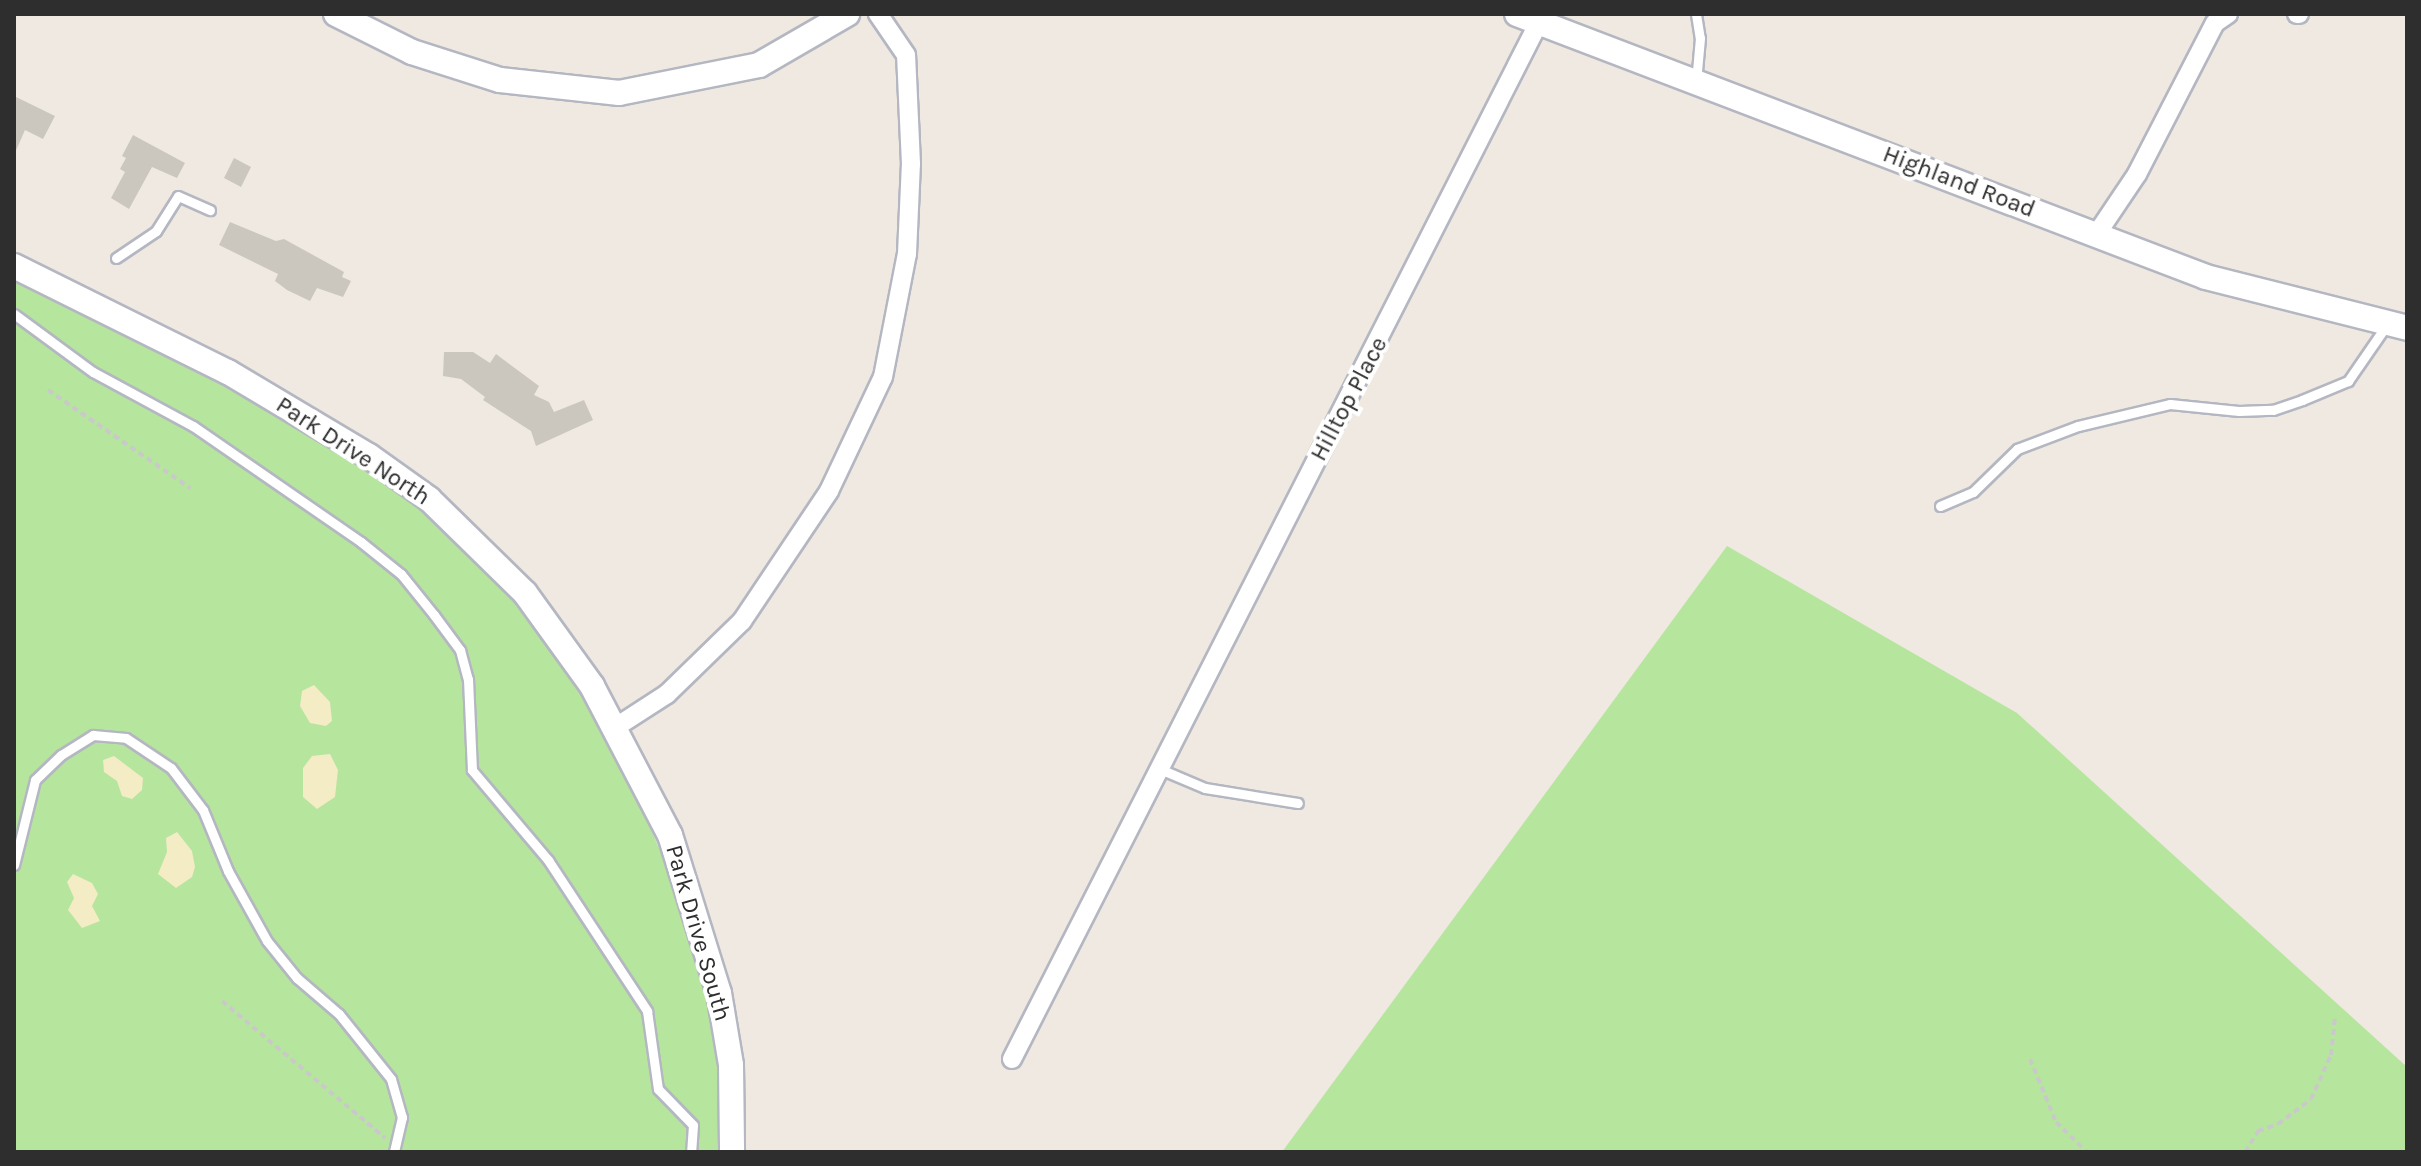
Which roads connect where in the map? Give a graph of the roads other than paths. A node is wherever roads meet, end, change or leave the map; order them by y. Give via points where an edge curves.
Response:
1 (336, 14) edge
2 (847, 14) edge
3 (878, 14) edge
4 (1696, 14) edge
5 (2228, 14) edge
6 (1528, 18) edge
7 (1696, 82) junction
8 (210, 210) dead end
9 (2096, 235) junction
10 (116, 258) dead end
11 (14, 266) edge
12 (14, 314) edge
13 (2397, 327) edge
14 (1940, 506) dead end
15 (616, 727) junction
16 (1159, 772) junction
17 (1298, 803) dead end
18 (14, 865) edge
19 (1012, 1059) dead end
20 (392, 1147) edge
21 (691, 1152) edge
22 (732, 1152) edge

1 - 2 street via 412,52 500,80 619,93 759,65
3 - 15 street via 906,55 911,164 907,254 883,377 829,491 742,621 667,694
4 - 7 lane
5 - 9 street via 2209,32 2137,174
6 - 7 street, Highland Road
6 - 16 street, Hilltop Place
7 - 9 street, Highland Road
8 - 10 lane via 178,196 156,231
9 - 13 street, Highland Road via 2206,277
11 - 15 street, Park Drive North via 228,372 369,456 429,499 525,593
12 - 21 lane via 93,372 167,409 401,574 460,650 468,679 472,770 548,860 647,1011 658,1089 693,1125
13 - 14 lane via 2348,381 2302,400 2273,410 2170,404 2078,426 2017,449 1973,492
15 - 22 street, Park Drive South via 670,835 719,993 731,1065
16 - 17 lane via 1205,788
16 - 19 street, Hilltop Place
18 - 20 lane via 35,780 93,735 126,738 171,768 203,810 228,871 267,941 297,978 339,1014 391,1079 402,1117

